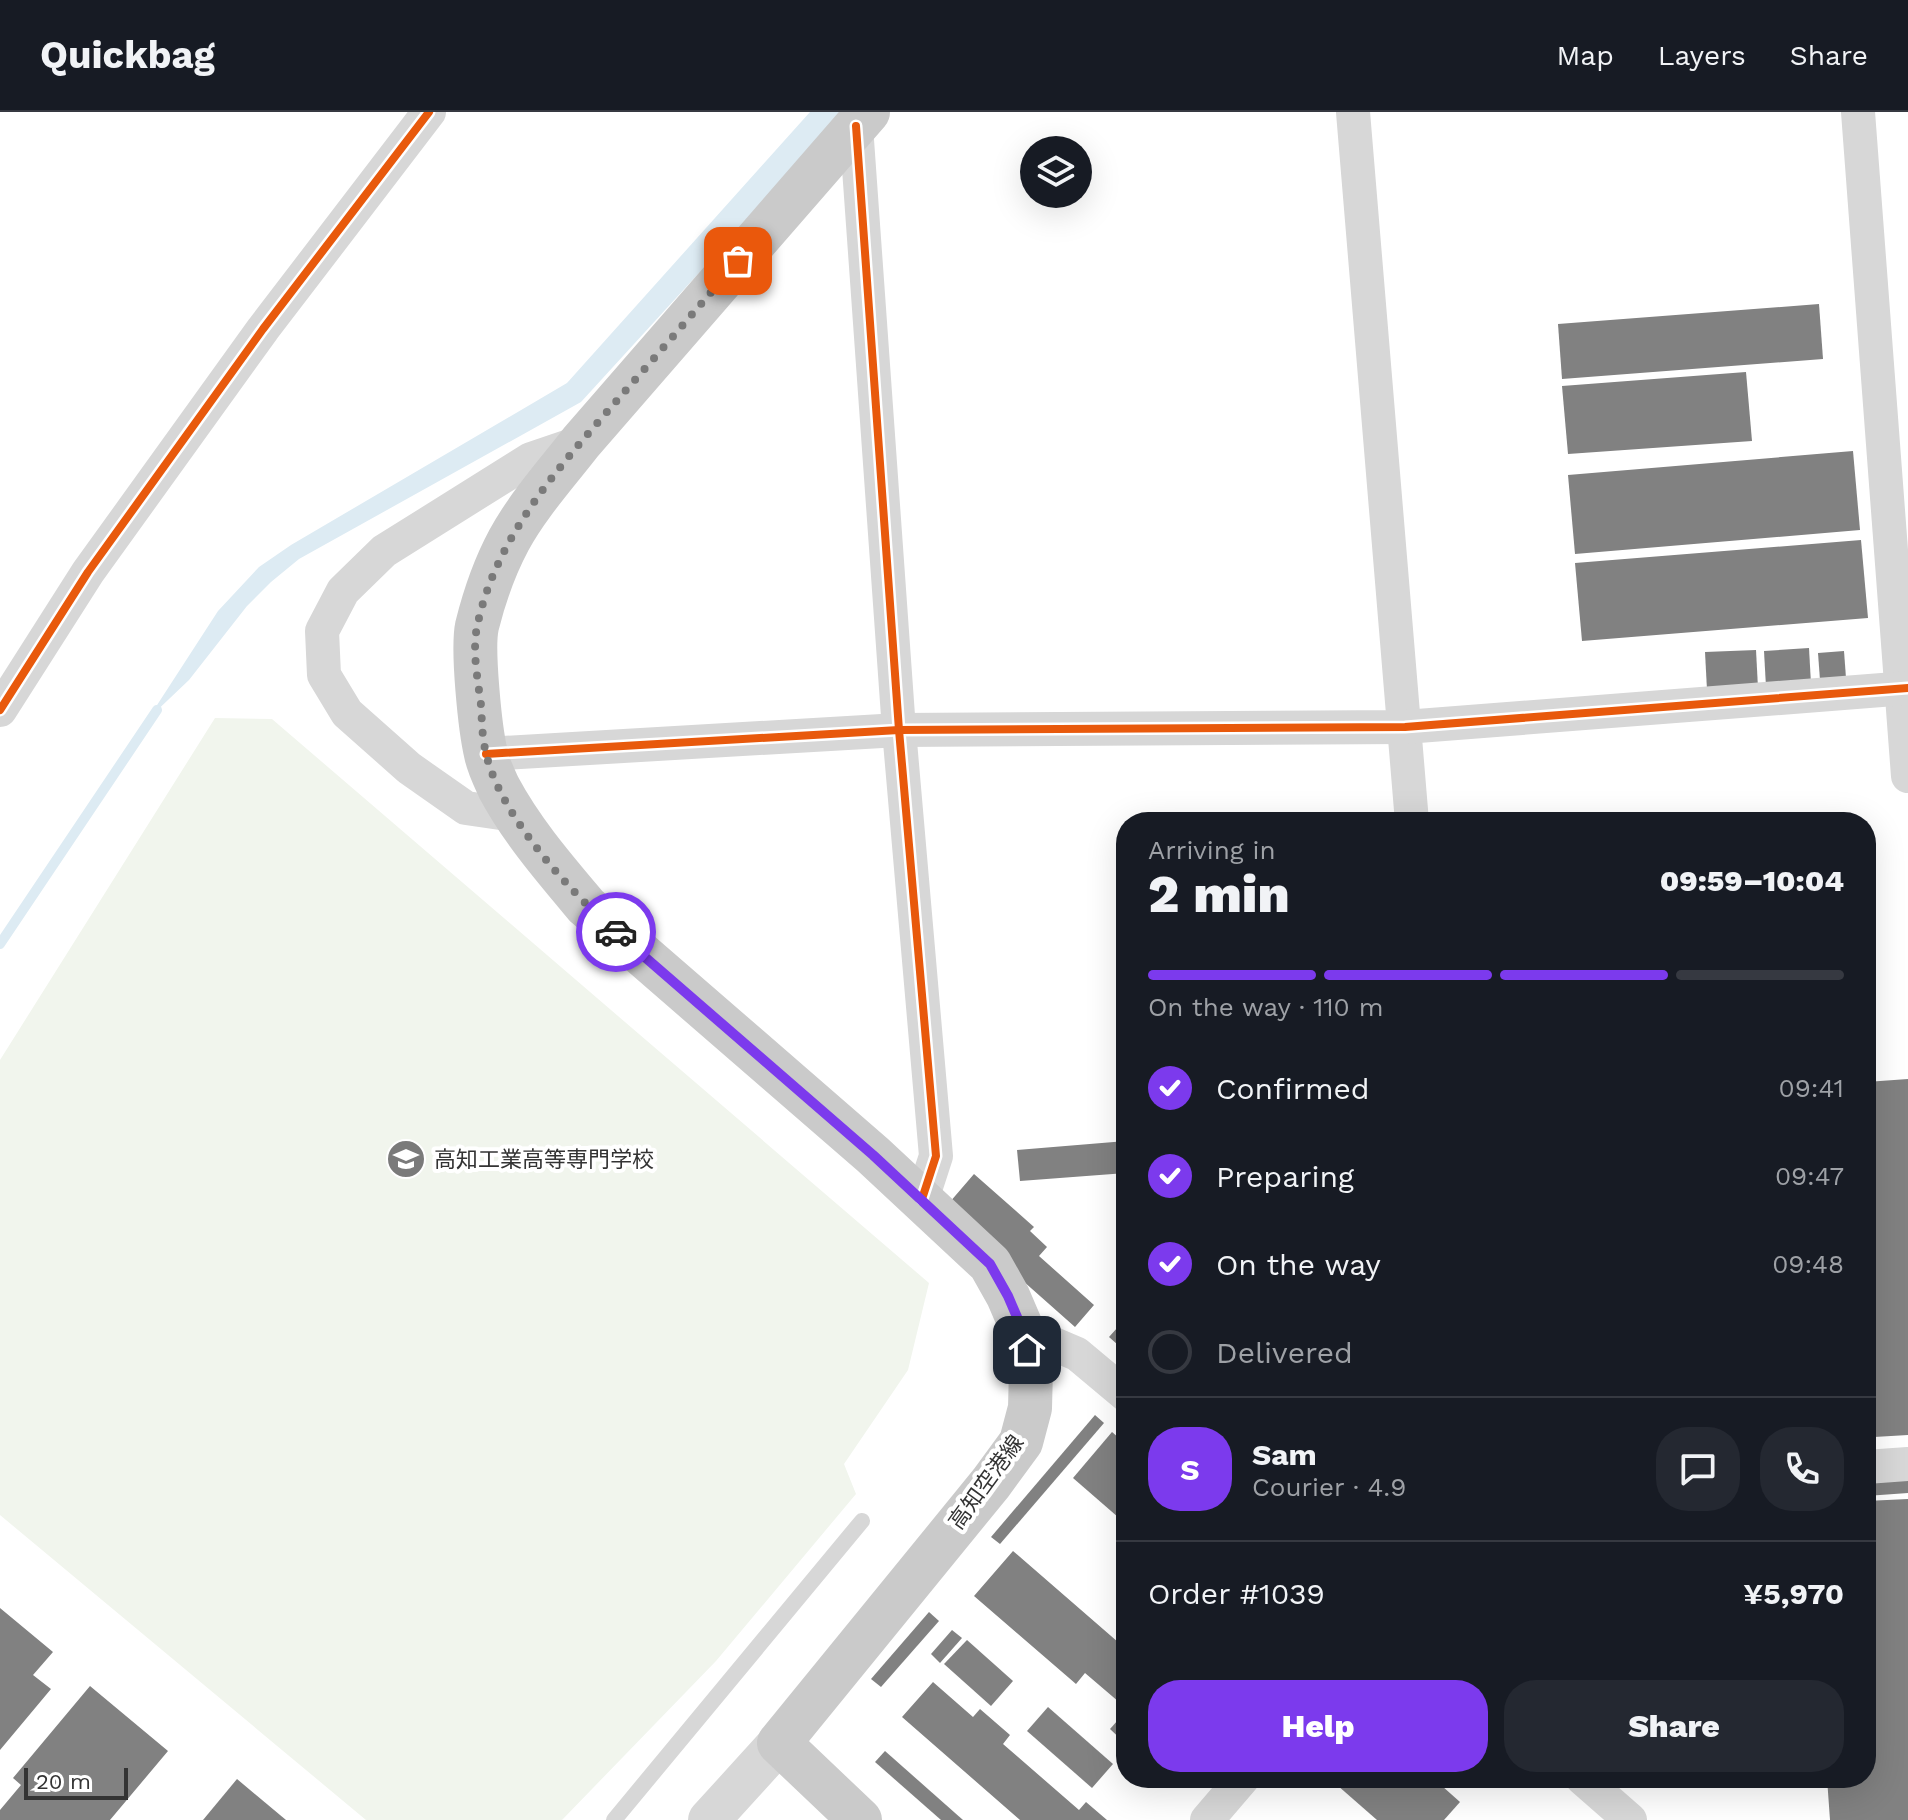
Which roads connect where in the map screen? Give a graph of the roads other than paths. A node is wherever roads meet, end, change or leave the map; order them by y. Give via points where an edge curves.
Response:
1 (429, 112) edge
2 (1353, 112) edge
3 (1858, 112) edge
4 (862, 119) edge
5 (581, 442) junction
6 (1905, 688) edge
7 (0, 710) edge
8 (1405, 727) junction
9 (899, 730) junction
10 (486, 754) junction
11 (1908, 776) edge
12 (1411, 812) edge
13 (514, 815) junction
14 (922, 1199) junction
15 (1023, 1331) junction
16 (1116, 1387) edge
17 (1908, 1464) edge
18 (1876, 1466) edge
19 (862, 1521) dead end
20 (779, 1743) junction
21 (1234, 1788) edge
22 (1593, 1788) edge
23 (614, 1820) edge
24 (709, 1820) edge
25 (860, 1820) edge
26 (1207, 1820) edge
27 (1630, 1820) edge

1 - 7 street via 263,329 88,572
2 - 8 street
3 - 6 street
4 - 5 main road, 高知空港線
4 - 9 street
5 - 10 main road, 高知空港線 via 509,540 476,629
5 - 13 street via 531,459 384,551 343,591 322,631 324,675 347,713 409,768 466,808
6 - 8 street
6 - 11 street
8 - 9 street
8 - 12 street
9 - 10 street
9 - 14 street via 936,1156
10 - 13 main road, 高知空港線
13 - 14 main road, 高知空港線 via 586,906
14 - 15 main road, 高知空港線 via 990,1264
15 - 16 street via 1077,1354
15 - 20 main road, 高知空港線 via 1031,1369 1030,1408 1021,1442
17 - 18 street
19 - 23 lane
20 - 24 street
20 - 25 main road
21 - 26 street
22 - 27 street

